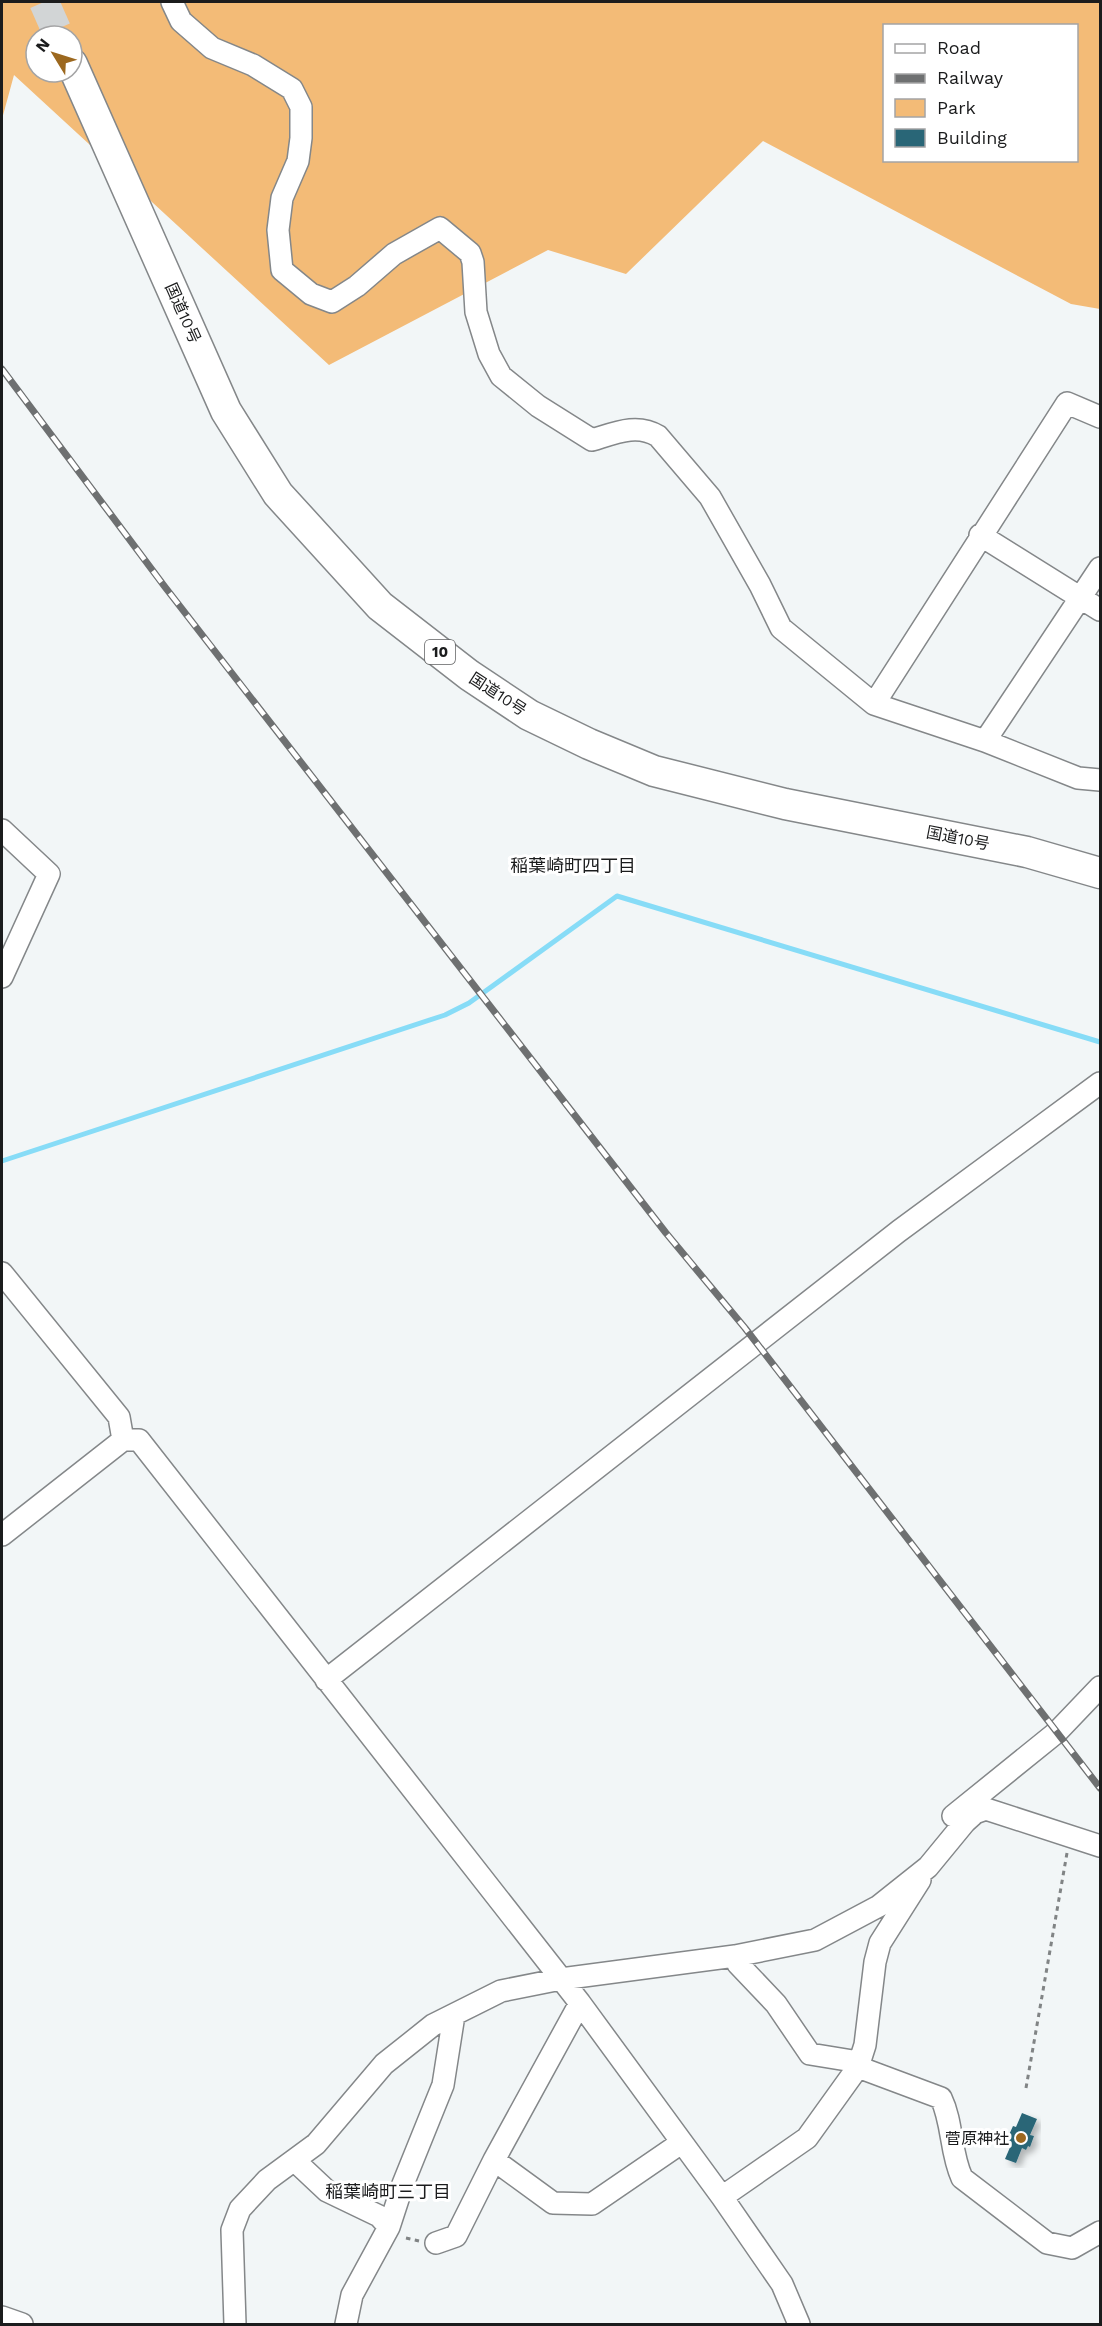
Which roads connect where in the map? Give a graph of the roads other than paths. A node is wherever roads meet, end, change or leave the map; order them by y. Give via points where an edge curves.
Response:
1 (172, 2) edge
2 (81, 84) edge
3 (1101, 417) edge
4 (980, 536) junction
5 (1101, 568) edge
6 (1080, 598) junction
7 (1101, 610) edge
8 (874, 704) junction
9 (985, 741) junction
10 (1101, 780) edge
11 (2, 830) edge
12 (1101, 873) edge
13 (2, 977) edge
14 (1101, 1083) edge
15 (2, 1273) edge
16 (123, 1440) junction
17 (2, 1535) edge
18 (326, 1680) junction
19 (1101, 1687) edge
20 (1101, 1846) edge
21 (928, 1867) junction
22 (895, 1893) junction
23 (735, 1956) junction
24 (561, 1979) junction
25 (580, 2003) junction
26 (454, 2015) junction
27 (859, 2064) junction
28 (681, 2143) junction
29 (294, 2160) junction
30 (494, 2160) junction
31 (722, 2197) junction
32 (389, 2227) junction
33 (1101, 2232) edge
34 (436, 2243) road end
35 (235, 2325) edge
36 (346, 2325) edge
37 (799, 2325) edge

1 - 8 street via 181,21 212,48 253,65 292,89 301,107 298,161 282,198 278,230 282,270 311,294 332,302 394,254 440,228 470,253 476,312 489,354 501,376 538,406 592,440 636,429 647,429 658,436 710,497 781,628
2 - 12 highway, 国道10号 / 10 via 226,411 278,494 380,606 469,675 529,715 654,771 785,804 1027,852
3 - 4 street via 1067,403
4 - 6 street
4 - 8 street
5 - 6 street
6 - 7 street
6 - 9 street
8 - 9 street
9 - 10 street via 1078,778
11 - 13 street via 50,874
14 - 18 street via 899,1231
15 - 16 street via 119,1417
16 - 17 street
16 - 18 street via 139,1440
18 - 24 street
19 - 22 street via 1057,1732 949,1819
20 - 21 street via 986,1809 965,1822
21 - 22 street
21 - 27 street via 880,1943
22 - 23 street via 864,1915 815,1940
23 - 24 street
23 - 27 street via 776,2004 810,2054
24 - 25 street
24 - 26 street via 501,1991
25 - 28 street
25 - 30 street
26 - 29 street via 433,2025 384,2064 316,2144
26 - 32 street via 443,2085
27 - 31 street via 807,2138
27 - 33 street via 941,2098 962,2178 1047,2243 1072,2248
28 - 30 street via 592,2204 553,2203
28 - 31 street
29 - 32 street via 327,2191 379,2216
29 - 35 street via 267,2180 240,2209 232,2230
30 - 34 street via 456,2236
31 - 37 street via 782,2284
32 - 36 street via 352,2295

